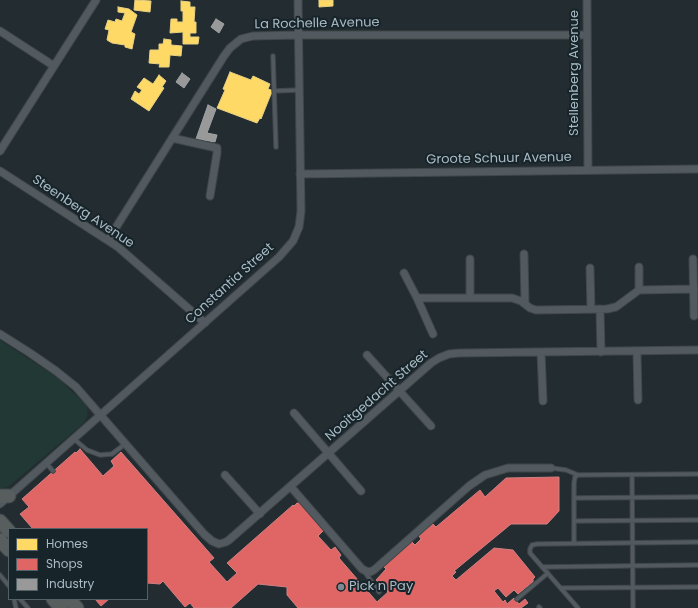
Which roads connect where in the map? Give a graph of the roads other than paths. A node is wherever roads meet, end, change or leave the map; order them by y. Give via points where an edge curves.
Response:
1 (96, 0) edge
2 (298, 0) edge
3 (587, 0) edge
4 (0, 31) edge
5 (299, 35) junction
6 (587, 35) junction
7 (273, 56) dead end
8 (54, 66) junction
9 (299, 90) junction
10 (274, 91) junction
11 (172, 138) junction
12 (276, 147) dead end
13 (0, 151) edge
14 (588, 169) junction
15 (698, 169) edge
16 (0, 171) edge
17 (300, 174) junction
18 (210, 196) dead end
19 (108, 240) junction
20 (524, 254) dead end
21 (693, 258) dead end
22 (470, 259) dead end
23 (639, 267) dead end
24 (590, 268) dead end
25 (404, 273) dead end
26 (694, 289) junction
27 (639, 290) junction
28 (417, 298) junction
29 (470, 298) junction
30 (525, 304) junction
31 (591, 309) junction
32 (600, 309) junction
33 (694, 316) dead end
34 (205, 323) junction
35 (0, 334) edge
36 (433, 334) dead end
37 (698, 350) edge
38 (541, 352) junction
39 (600, 352) junction
40 (637, 352) junction
41 (367, 355) dead end
42 (400, 391) junction
43 (638, 400) dead end
44 (543, 401) dead end
45 (294, 413) dead end
46 (100, 415) junction
47 (431, 426) dead end
48 (73, 438) junction
49 (125, 444) junction
50 (330, 452) junction
51 (46, 462) junction
52 (552, 468) joint
53 (53, 471) dead end
54 (698, 474) edge
55 (226, 475) dead end
56 (578, 475) junction
57 (632, 475) junction
58 (291, 487) junction
59 (361, 491) dead end
60 (632, 497) junction
61 (698, 497) edge
62 (3, 498) edge
63 (574, 498) junction
64 (260, 514) junction
65 (632, 520) junction
66 (698, 520) edge
67 (0, 521) edge
68 (574, 521) junction
69 (8, 530) edge
70 (0, 540) edge
71 (698, 542) edge
72 (632, 543) junction
73 (574, 544) junction
74 (8, 549) edge
75 (632, 565) junction
76 (698, 565) edge
77 (542, 567) junction
78 (364, 570) junction
79 (548, 573) junction
80 (0, 576) edge
81 (8, 585) edge
82 (633, 587) junction
83 (698, 587) edge
84 (561, 588) junction
85 (379, 592) dead end
86 (517, 599) dead end
87 (21, 600) edge
88 (54, 600) edge
89 (70, 600) edge
90 (28, 608) edge
91 (61, 608) edge
92 (77, 608) edge
93 (578, 608) edge
94 (633, 608) edge

1 - 8 street
2 - 5 street, Constantia Street
3 - 6 street, Stellenberg Avenue
4 - 8 street
5 - 6 street, La Rochelle Avenue
5 - 9 street, Constantia Street
5 - 11 street, La Rochelle Avenue via 253,36 234,44
6 - 14 street, Stellenberg Avenue
7 - 10 lane
8 - 13 street
9 - 10 lane
9 - 17 street, Constantia Street
10 - 12 lane
11 - 18 street via 217,148
11 - 19 street, La Rochelle Avenue
14 - 15 street, Groote Schuur Avenue
14 - 17 street, Groote Schuur Avenue
16 - 19 street, Steenberg Avenue
17 - 34 street, Constantia Street via 300,219 293,241 279,257
19 - 34 street, Steenberg Avenue
20 - 30 street
21 - 26 street
22 - 29 street
23 - 27 street
24 - 31 street
25 - 28 street
26 - 27 street
26 - 33 street
27 - 32 street via 616,307
28 - 29 street
28 - 36 street
29 - 30 street via 512,298
30 - 31 street via 536,310
31 - 32 street
32 - 39 street
34 - 46 street, Constantia Street
35 - 46 street via 67,380 85,396
37 - 40 street, Nooitgedacht Street
38 - 39 street, Nooitgedacht Street
38 - 42 street, Nooitgedacht Street via 449,354 431,363
38 - 44 street
39 - 40 street, Nooitgedacht Street
40 - 43 street
41 - 42 street
42 - 47 street
42 - 50 street, Nooitgedacht Street
45 - 50 street
46 - 48 street, Constantia Street
46 - 49 street
48 - 49 lane via 87,450 100,455 112,454
48 - 51 street, Constantia Street
49 - 64 street, Nooitgedacht Street via 204,534 216,543 226,542
50 - 58 street, Nooitgedacht Street
50 - 59 street
51 - 53 lane
51 - 62 street, Constantia Street
52 - 56 lane
52 - 78 street via 508,468 485,475 469,486 374,570
54 - 57 lane
55 - 64 street
56 - 57 lane
56 - 63 lane via 574,480
57 - 60 lane
58 - 64 street, Nooitgedacht Street
58 - 78 street
60 - 61 lane
60 - 63 lane
60 - 65 lane
63 - 68 lane
65 - 66 lane
65 - 68 lane
65 - 72 lane
67 - 69 highway
68 - 73 lane
70 - 74 highway
71 - 72 lane
72 - 73 lane
72 - 75 lane
73 - 77 lane via 532,545 530,553
75 - 76 lane
75 - 77 lane
75 - 82 lane
77 - 79 lane
78 - 85 lane
79 - 84 lane
79 - 86 lane
80 - 81 lane
82 - 83 lane
82 - 84 lane
82 - 94 lane
84 - 93 lane
87 - 90 lane
88 - 91 highway
89 - 92 highway

